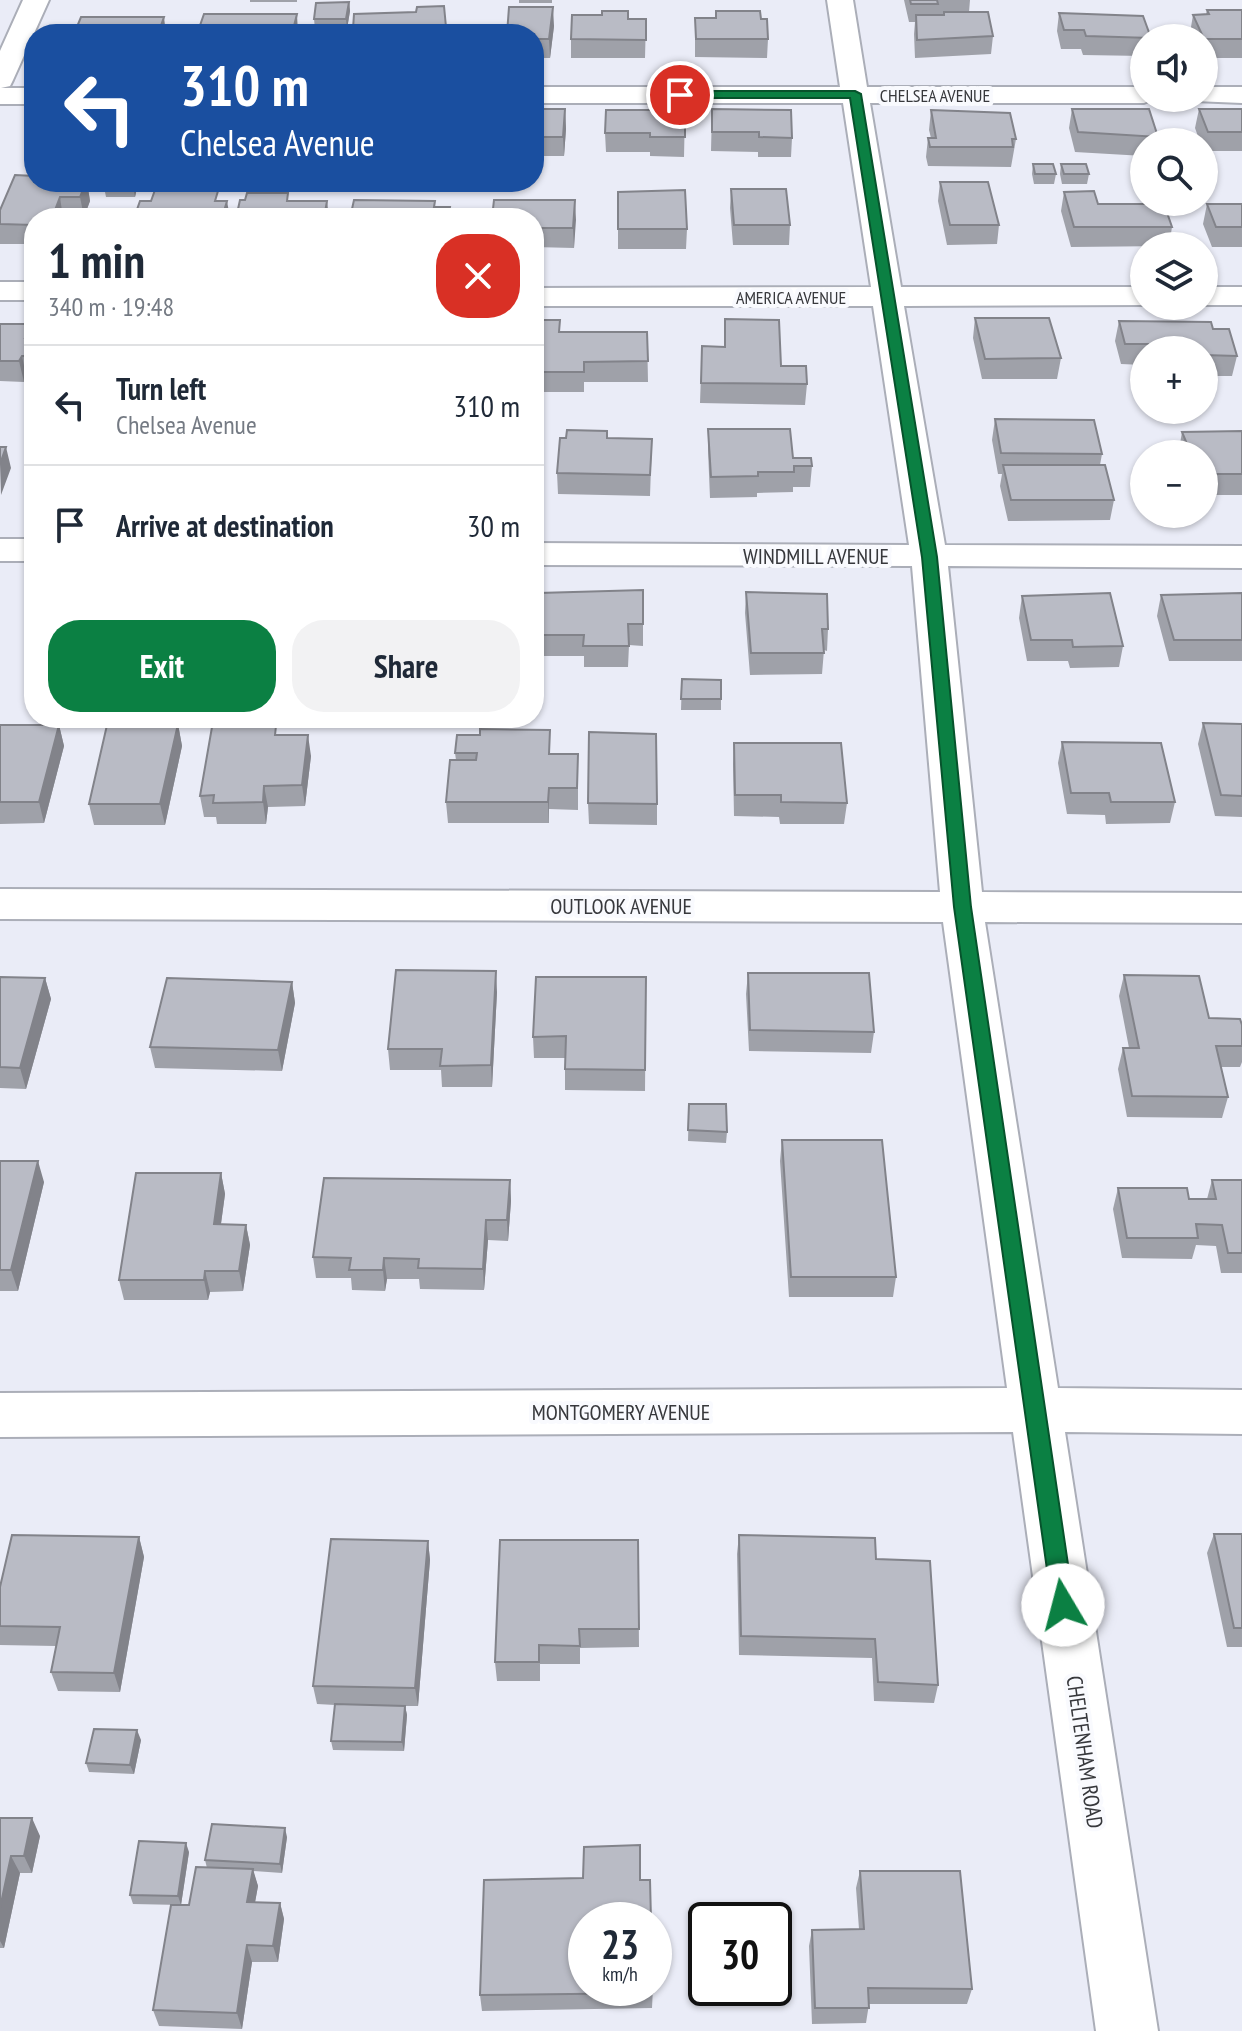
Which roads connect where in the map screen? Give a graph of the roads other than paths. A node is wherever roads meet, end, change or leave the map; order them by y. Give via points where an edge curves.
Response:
1 (36, 0) edge
2 (840, 0) edge
3 (25, 24) edge
4 (24, 27) edge
5 (0, 80) edge
6 (855, 94) junction
7 (544, 95) edge
8 (1130, 95) edge
9 (1218, 95) edge
10 (1242, 95) edge
11 (0, 96) edge
12 (24, 96) edge
13 (0, 291) edge
14 (24, 291) edge
15 (886, 296) junction
16 (1130, 296) edge
17 (1218, 296) edge
18 (1242, 296) edge
19 (544, 297) edge
20 (0, 550) edge
21 (24, 550) edge
22 (544, 554) edge
23 (929, 557) junction
24 (1242, 557) edge
25 (0, 904) edge
26 (962, 907) junction
27 (1242, 908) edge
28 (1034, 1410) junction
29 (1242, 1412) edge
30 (0, 1415) edge
31 (1127, 2031) edge

1 - 3 street
2 - 6 street, CHELTENHAM ROAD
4 - 5 street
6 - 7 street, CHELSEA AVENUE
6 - 8 street, CHELSEA AVENUE
6 - 15 street, CHELTENHAM ROAD
9 - 10 street
11 - 12 street
13 - 14 street
15 - 16 street, AMERICA AVENUE
15 - 19 street, AMERICA AVENUE
15 - 23 street, CHELTENHAM ROAD
17 - 18 street
20 - 21 street
22 - 23 street, WINDMILL AVENUE
23 - 24 street, WINDMILL AVENUE
23 - 26 street, CHELTENHAM ROAD
25 - 26 street, OUTLOOK AVENUE
26 - 27 street, OUTLOOK AVENUE
26 - 28 street, CHELTENHAM ROAD
28 - 29 street, MONTGOMERY AVENUE
28 - 30 street, MONTGOMERY AVENUE
28 - 31 street, CHELTENHAM ROAD

